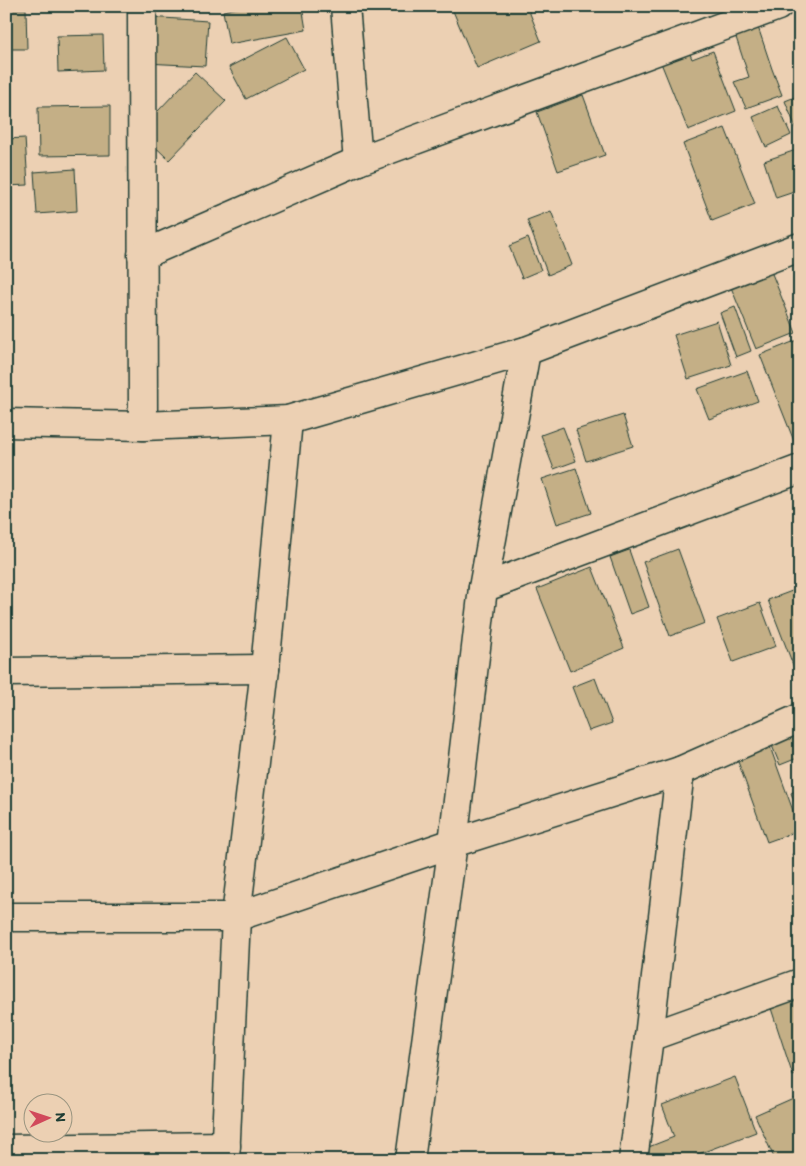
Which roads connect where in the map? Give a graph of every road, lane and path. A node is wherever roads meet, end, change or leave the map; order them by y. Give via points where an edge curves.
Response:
1 (142, 6) edge
2 (345, 6) edge
3 (778, 6) edge
4 (358, 161) junction
5 (800, 247) edge
6 (142, 255) junction
7 (526, 351) junction
8 (288, 420) junction
9 (6, 423) edge
10 (143, 426) junction
11 (800, 468) edge
12 (483, 588) junction
13 (265, 669) junction
14 (6, 672) edge
15 (800, 718) edge
16 (680, 771) junction
17 (453, 843) junction
18 (6, 917) edge
19 (236, 917) junction
20 (800, 983) edge
21 (649, 1037) junction
22 (6, 1149) edge
23 (225, 1153) edge
24 (410, 1160) edge
25 (633, 1160) edge

1 - 6 street
2 - 4 street
3 - 4 street
4 - 6 street
5 - 7 street
6 - 10 street
7 - 8 street
7 - 12 street
8 - 10 street
8 - 13 street
9 - 10 street
11 - 12 street
12 - 17 street
13 - 14 street
13 - 19 street
15 - 16 street
16 - 17 street
16 - 21 street
17 - 19 street
17 - 24 street
18 - 19 street
19 - 23 street
20 - 21 street
21 - 25 street
22 - 23 street

